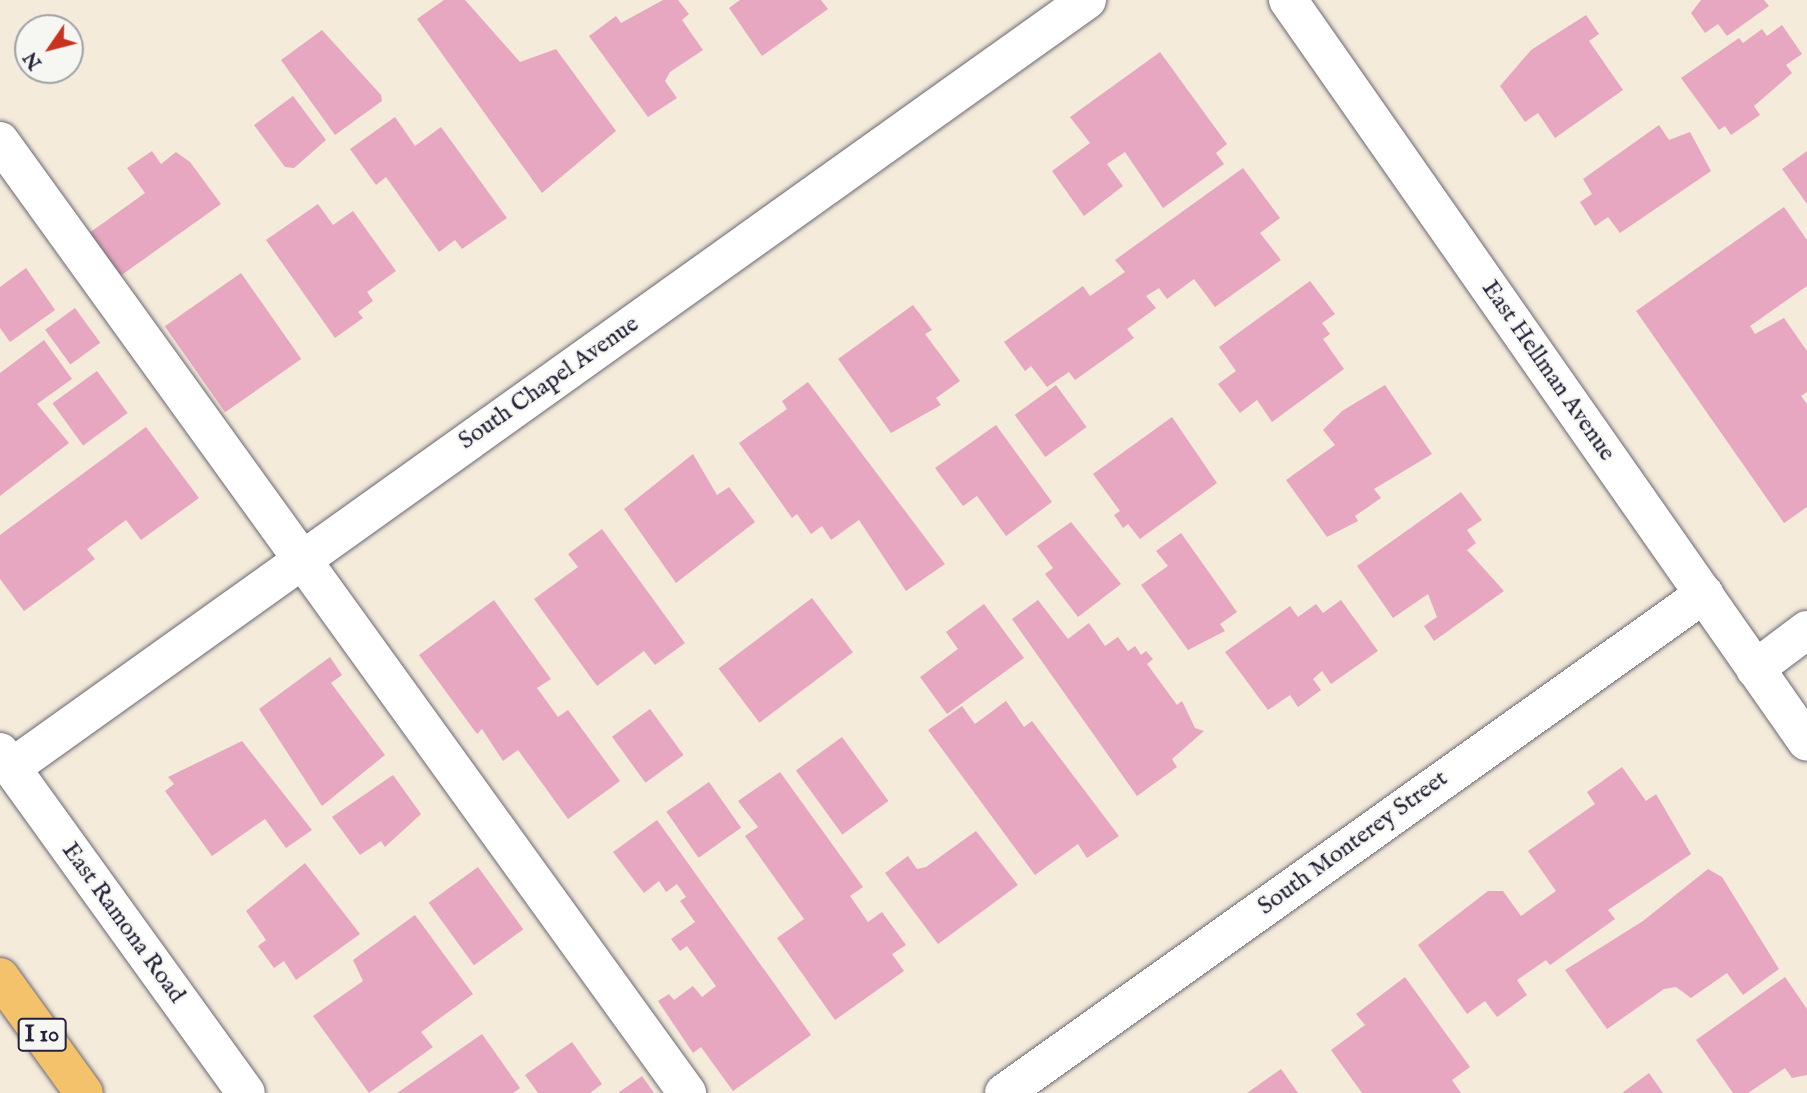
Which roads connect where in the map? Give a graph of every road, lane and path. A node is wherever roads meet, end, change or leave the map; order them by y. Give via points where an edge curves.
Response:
1 (1087, 0) edge
2 (1288, 0) edge
3 (0, 141) edge
4 (301, 560) junction
5 (1704, 594) junction
6 (1807, 630) edge
7 (1755, 669) junction
8 (1807, 742) edge
9 (6, 760) edge
10 (0, 977) edge
11 (84, 1093) edge
12 (246, 1093) edge
13 (687, 1093) edge
14 (1004, 1093) edge

1 - 4 street, South Chapel Avenue
2 - 5 street, East Hellman Avenue
3 - 4 street
4 - 9 street, South Chapel Avenue
4 - 13 street
5 - 7 street, East Hellman Avenue
5 - 14 street, South Monterey Street
6 - 7 street
7 - 8 street, East Hellman Avenue
9 - 12 street, East Ramona Road
10 - 11 highway, I 10

